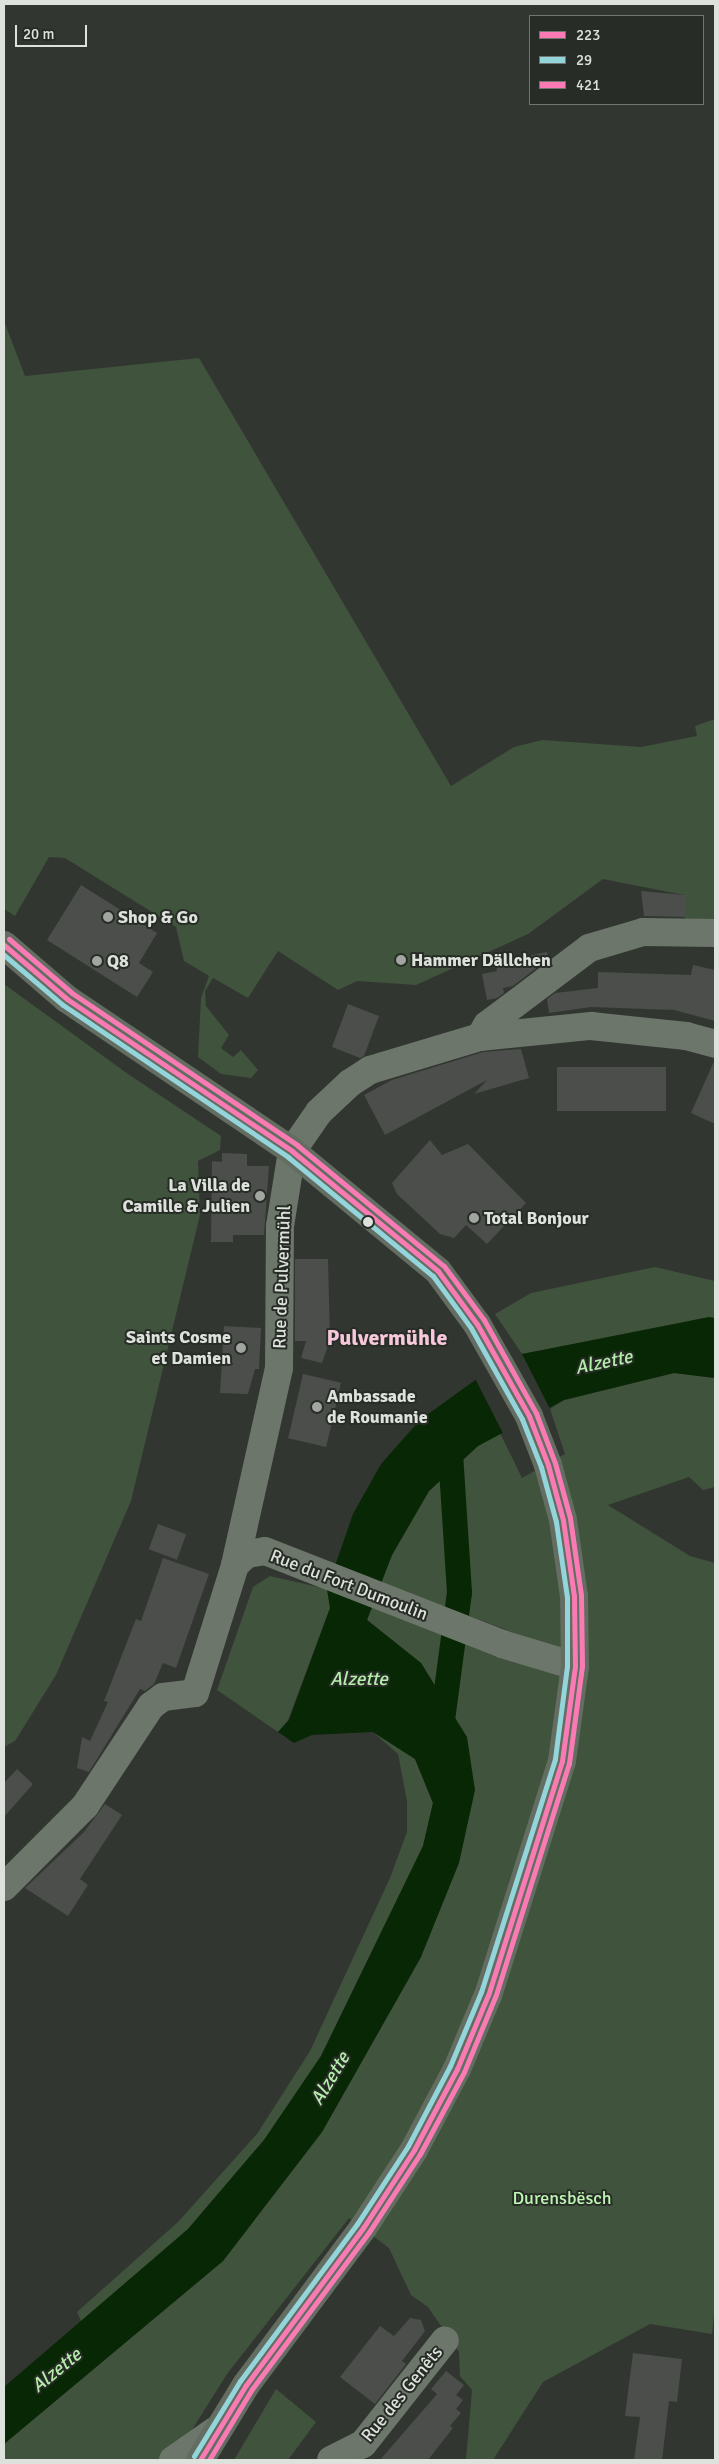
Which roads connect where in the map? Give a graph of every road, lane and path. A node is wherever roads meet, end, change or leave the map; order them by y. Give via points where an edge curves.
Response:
1 (715, 934) edge
2 (4, 945) edge
3 (480, 1037) junction
4 (715, 1044) edge
5 (292, 1151) junction
6 (235, 1565) junction
7 (575, 1666) junction
8 (4, 1887) edge
9 (446, 2340) dead end
10 (216, 2430) junction
11 (173, 2460) edge
12 (200, 2460) edge
13 (331, 2460) edge

1 - 3 street via 643,932 589,948 487,1025
2 - 5 main road via 67,999
3 - 4 street, Rue de Pulvermühl via 591,1026 686,1036
3 - 5 street, Rue de Pulvermühl via 370,1070 350,1083 319,1112
5 - 6 street, Rue de Pulvermühl via 280,1226 279,1368
5 - 7 main road via 438,1271 477,1324 528,1416 548,1465 562,1520 574,1596
6 - 7 street, Rue du Fort Dumoulin via 247,1554 266,1551 502,1644
6 - 8 street via 194,1693 164,1697 150,1706 85,1806
7 - 10 main road via 566,1736 554,1793 488,1995 457,2069 414,2150 363,2228
9 - 13 street, Rue des Genêts via 363,2444
10 - 11 street
10 - 12 main road

